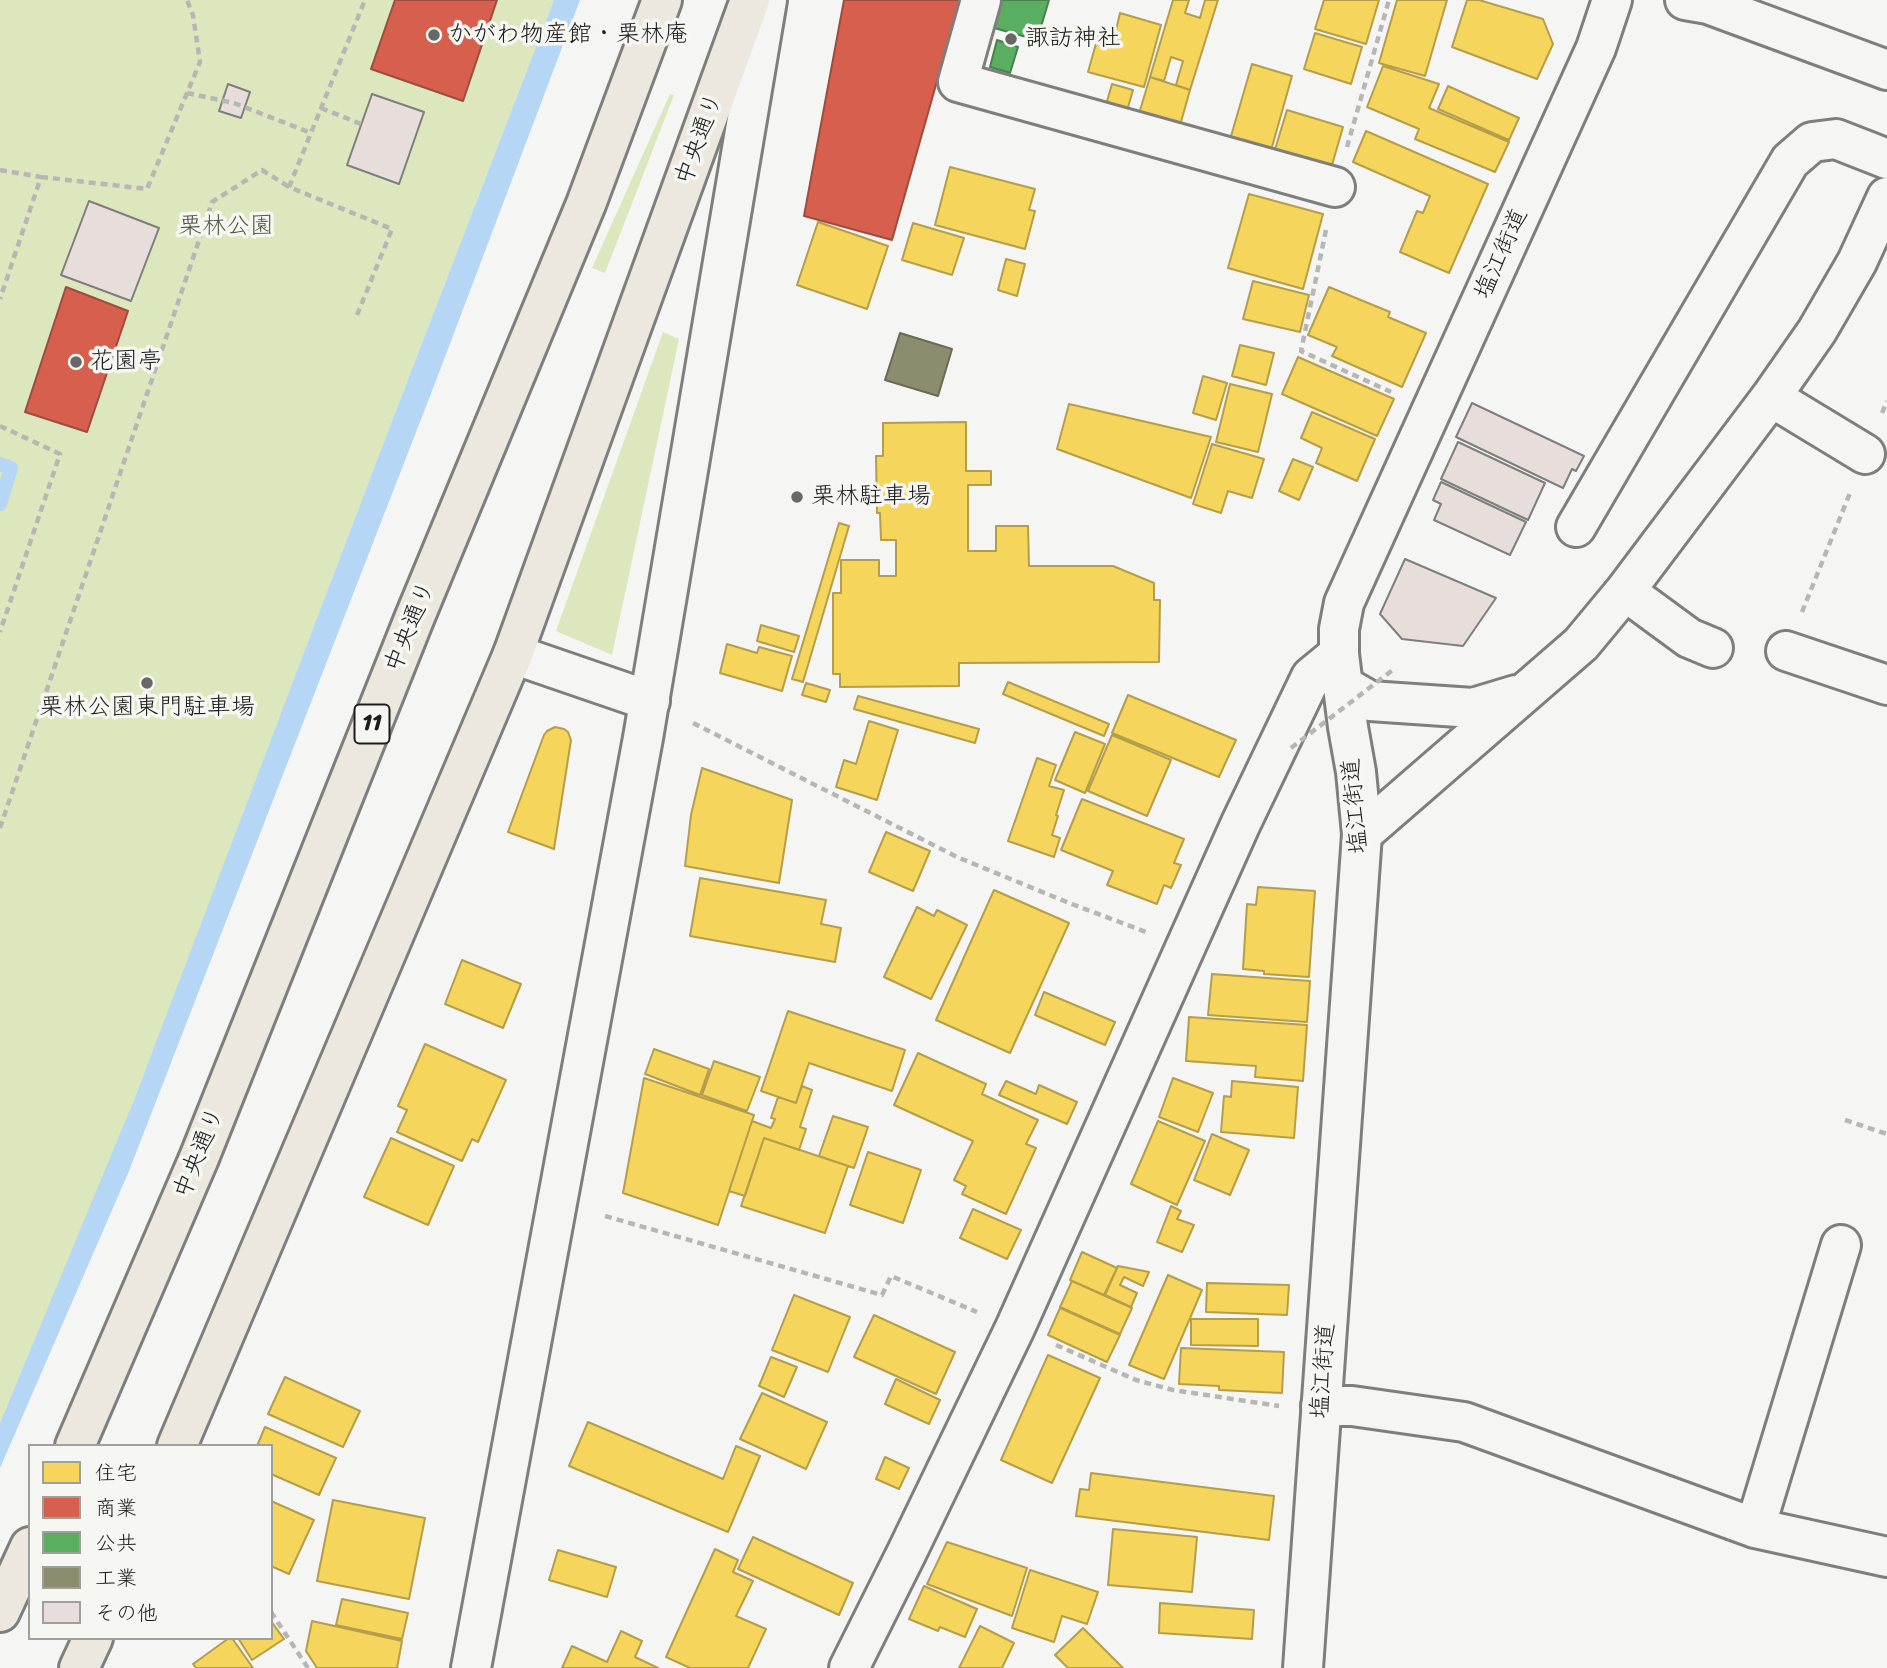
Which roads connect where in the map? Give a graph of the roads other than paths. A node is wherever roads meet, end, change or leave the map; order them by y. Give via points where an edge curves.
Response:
1 (662, 0) edge
2 (750, 0) edge
3 (767, 0) edge
4 (981, 0) edge
5 (1612, 0) edge
6 (1685, 0) edge
7 (1887, 70) edge
8 (1887, 159) edge
9 (1335, 187) road end
10 (1887, 197) edge
11 (1771, 397) junction
12 (1866, 454) road end
13 (1576, 527) dead end
14 (1625, 591) junction
15 (1713, 648) dead end
16 (1786, 651) road end
17 (513, 654) junction
18 (1340, 669) junction
19 (1887, 685) edge
20 (1524, 693) junction
21 (650, 701) junction
22 (1362, 834) junction
23 (1842, 1245) dead end
24 (1321, 1406) junction
25 (76, 1444) edge
26 (178, 1444) edge
27 (1755, 1528) junction
28 (28, 1551) edge
29 (1887, 1557) edge
30 (0, 1612) edge
31 (92, 1640) edge
32 (79, 1668) edge
33 (471, 1668) edge
34 (849, 1668) edge
35 (1303, 1668) edge

1 - 25 highway, 中央通り / 11 via 586,204 199,1158
2 - 17 highway, 中央通り
3 - 21 street
4 - 9 street via 958,82
5 - 18 street, 塩江街道 via 1596,48 1344,603
6 - 7 street via 1708,4
8 - 13 street via 1836,139 1812,142 1790,161
10 - 11 street via 1817,331
11 - 12 street
11 - 14 street
14 - 15 street via 1689,638
14 - 20 street via 1581,644
16 - 19 street
17 - 21 street
17 - 26 highway, 中央通り
18 - 20 street via 1370,701 1473,708
18 - 22 street, 塩江街道
18 - 34 street via 1311,677 1016,1328
20 - 22 street
21 - 33 street
22 - 24 street, 塩江街道
23 - 27 street
24 - 27 street via 1464,1422
24 - 35 street, 塩江街道
27 - 29 street
28 - 30 highway
31 - 32 highway

